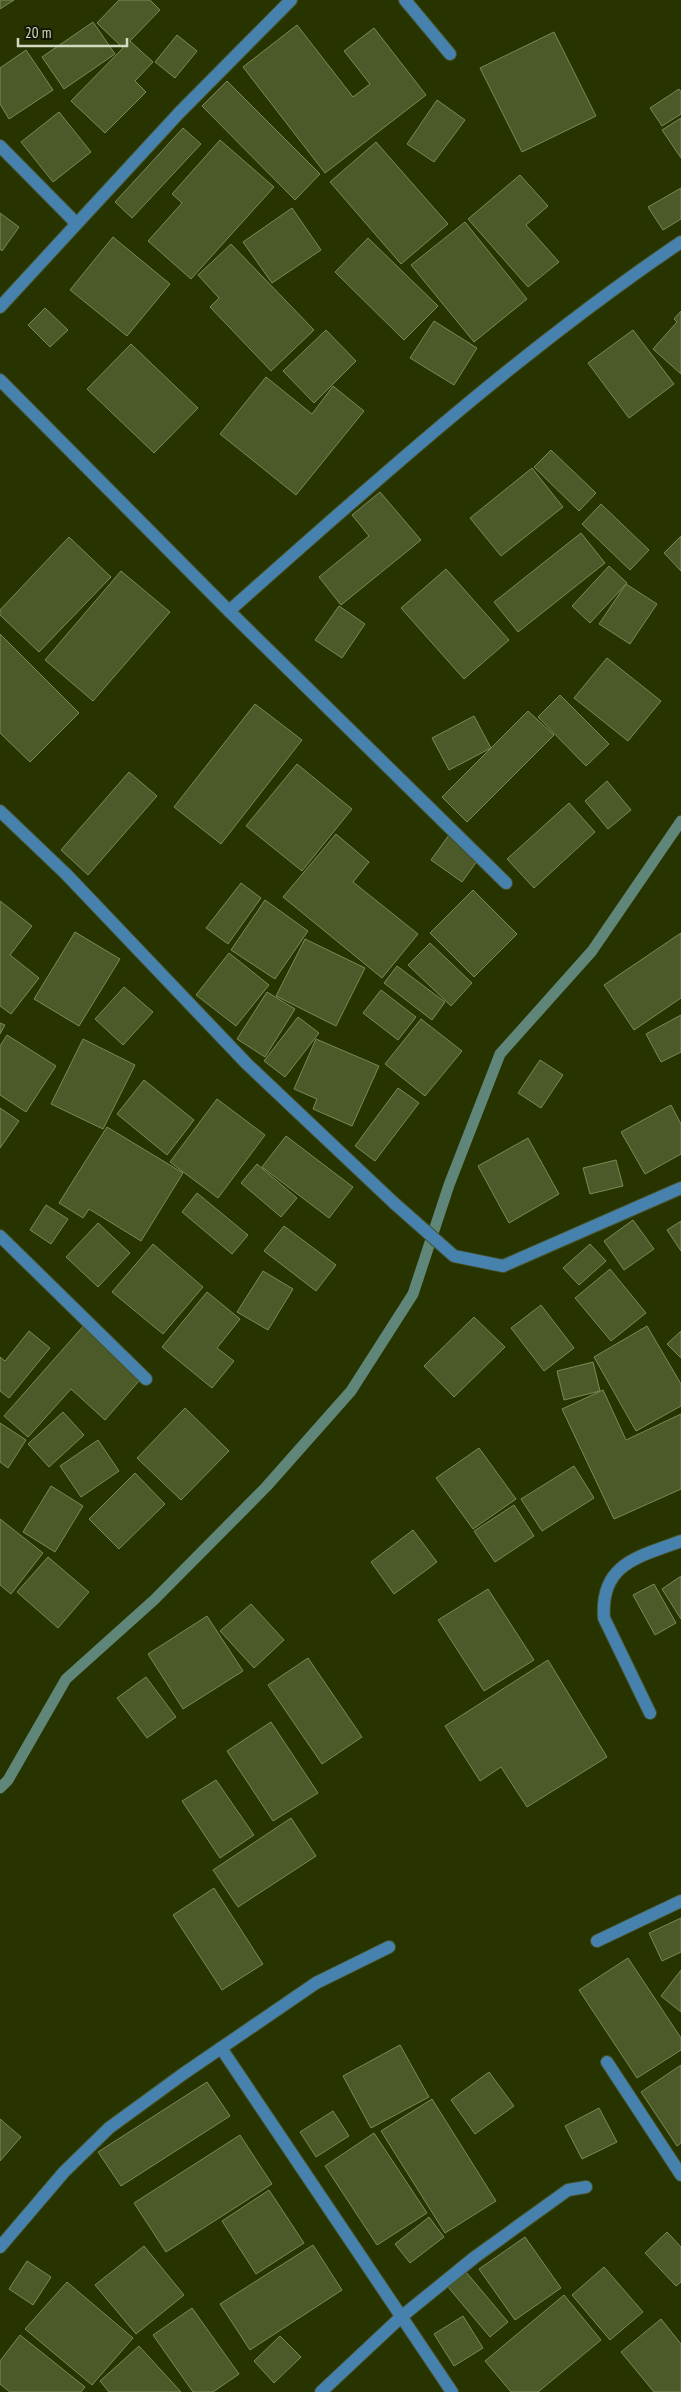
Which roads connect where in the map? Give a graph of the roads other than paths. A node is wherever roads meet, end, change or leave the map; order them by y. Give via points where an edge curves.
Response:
1 (291, 0) edge
2 (405, 0) edge
3 (450, 54) dead end
4 (0, 146) edge
5 (76, 223) junction
6 (681, 242) edge
7 (0, 307) edge
8 (0, 380) edge
9 (229, 611) junction
10 (0, 811) edge
11 (506, 883) dead end
12 (681, 1188) edge
13 (0, 1236) edge
14 (146, 1379) dead end
15 (681, 1541) edge
16 (650, 1714) dead end
17 (681, 1901) edge
18 (597, 1941) dead end
19 (389, 1947) dead end
20 (221, 2048) junction
21 (606, 2062) dead end
22 (681, 2175) edge
23 (586, 2187) dead end
24 (0, 2246) edge
25 (401, 2317) junction
26 (321, 2392) edge
27 (452, 2392) edge

1 - 5 street
2 - 3 street
4 - 5 street
5 - 7 street
6 - 9 street via 619,284 394,463
8 - 9 street
9 - 11 street
10 - 12 street via 66,874 247,1064 454,1256 502,1266
13 - 14 street
15 - 16 street via 624,1564 606,1587 603,1602 604,1618
17 - 18 street
19 - 20 street via 316,1983
20 - 24 street via 110,2128 64,2172
20 - 25 street
21 - 22 street
23 - 25 street via 568,2190
25 - 26 street
25 - 27 street

